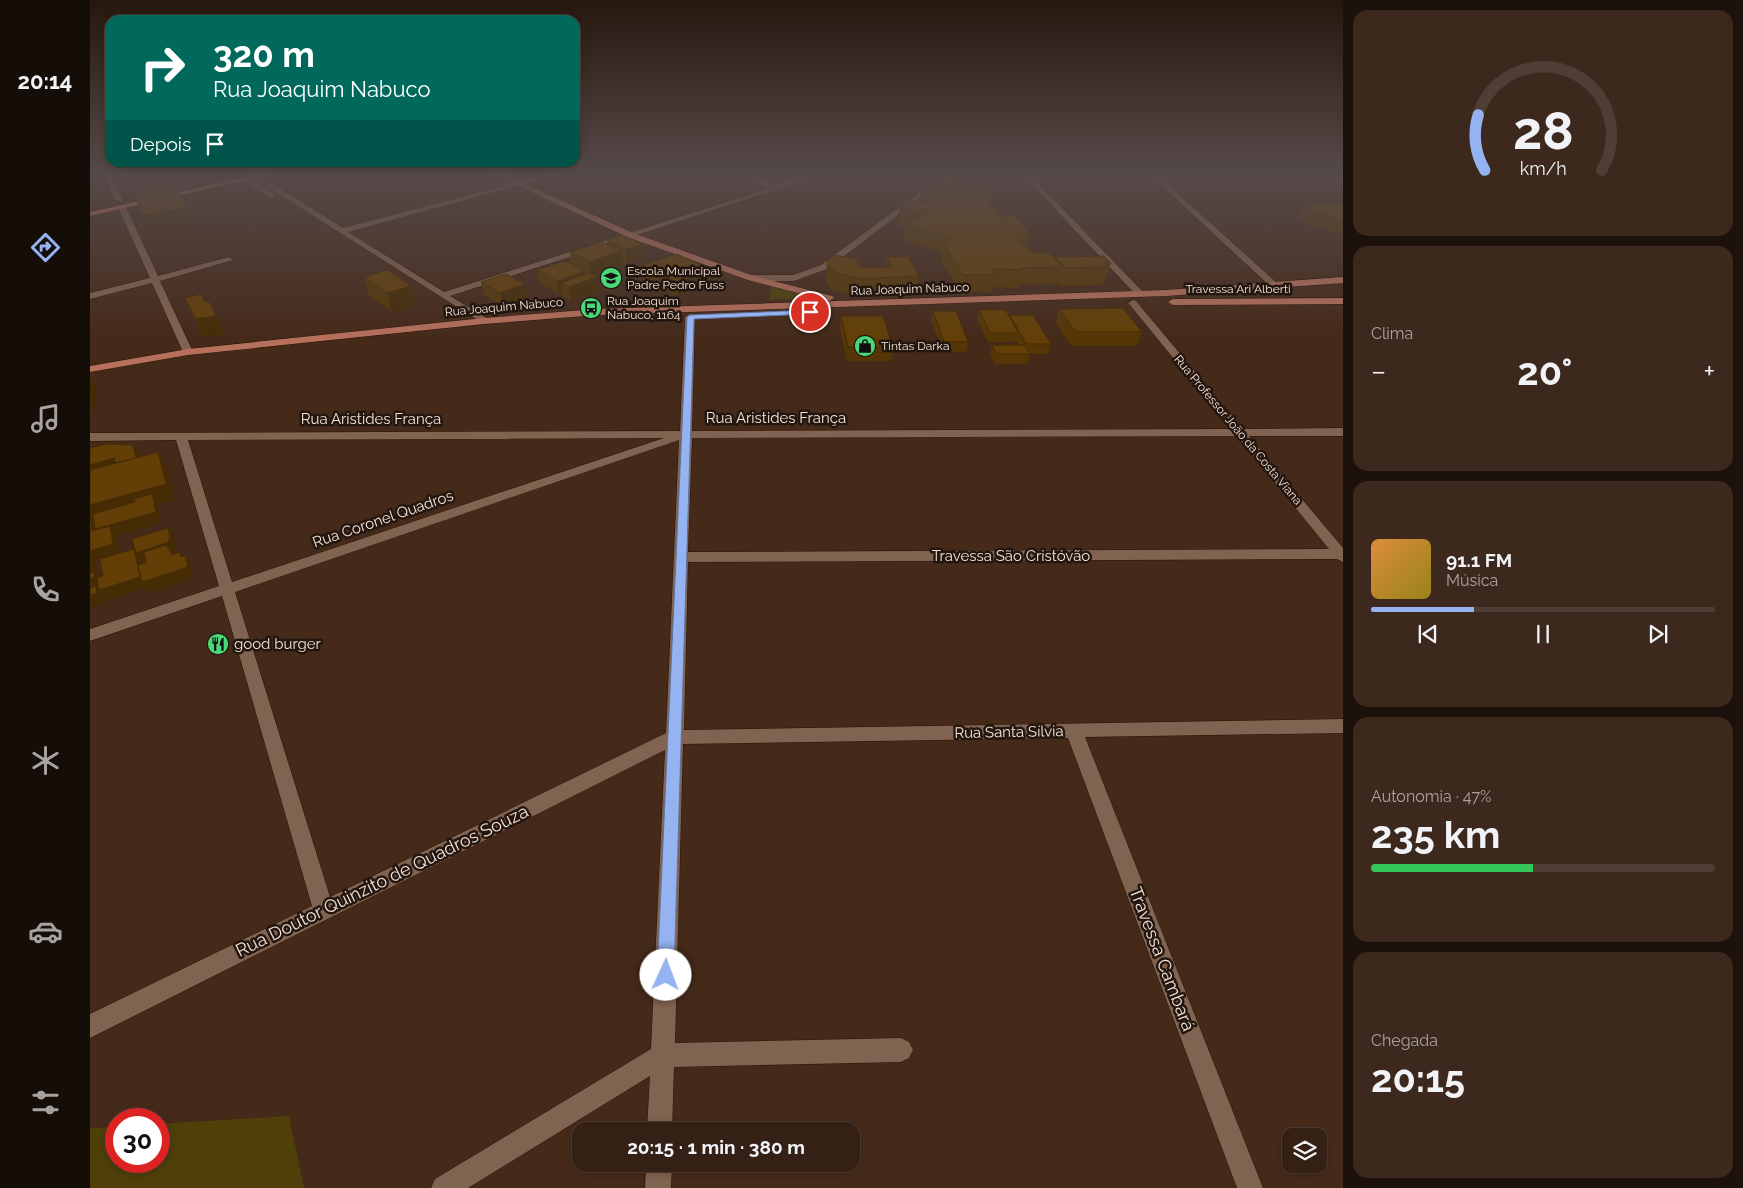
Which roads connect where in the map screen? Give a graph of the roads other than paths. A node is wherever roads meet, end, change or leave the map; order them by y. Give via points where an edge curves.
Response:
1 (131, 227) edge
2 (336, 227) edge
3 (354, 227) edge
4 (614, 227) edge
5 (654, 227) edge
6 (877, 227) edge
7 (1073, 227) edge
8 (1210, 227) edge
9 (341, 231) junction
10 (630, 235) junction
11 (229, 260) dead end
12 (751, 278) junction
13 (155, 279) junction
14 (1343, 280) edge
15 (1319, 282) junction
16 (1274, 286) junction
17 (1343, 286) edge
18 (443, 295) junction
19 (90, 296) edge
20 (1136, 298) junction
21 (1343, 301) edge
22 (850, 303) junction
23 (758, 306) junction
24 (730, 315) junction
25 (690, 317) junction
26 (484, 322) junction
27 (496, 329) junction
28 (188, 352) junction
29 (90, 369) edge
30 (90, 376) edge
31 (1240, 432) junction
32 (1343, 432) edge
33 (686, 434) junction
34 (181, 436) junction
35 (90, 437) edge
36 (1342, 555) edge
37 (682, 558) junction
38 (227, 589) junction
39 (90, 635) edge
40 (1343, 726) edge
41 (1074, 731) junction
42 (675, 737) junction
43 (324, 910) junction
44 (90, 1026) edge
45 (901, 1050) dead end
46 (663, 1055) junction
47 (660, 1122) edge
48 (659, 1172) edge
49 (444, 1188) edge
50 (658, 1188) edge
51 (1250, 1188) edge

1 - 13 street
2 - 9 street
3 - 9 street
4 - 10 main road
5 - 10 street
6 - 12 street via 824,267 794,278
7 - 20 street, Rua Professor João da Costa Viana
8 - 16 street
9 - 18 street
10 - 12 main road
10 - 18 street
11 - 13 street
12 - 22 main road
12 - 23 main road via 765,294
13 - 19 street
13 - 28 street
14 - 15 main road, Rua Joaquim Nabuco
15 - 16 main road, Rua Joaquim Nabuco
15 - 17 main road
16 - 20 main road, Rua Joaquim Nabuco
18 - 26 street
20 - 21 main road, Travessa Ari Alberti
20 - 22 main road, Rua Joaquim Nabuco
20 - 24 main road, Rua Joaquim Nabuco
20 - 31 street, Rua Professor João da Costa Viana
22 - 23 main road, Rua Joaquim Nabuco
23 - 24 main road
23 - 26 main road, Rua Joaquim Nabuco via 636,309
24 - 25 main road, Rua Joaquim Nabuco
25 - 27 main road, Rua Joaquim Nabuco
25 - 33 street
26 - 27 main road
26 - 28 main road, Rua Joaquim Nabuco
27 - 30 main road, Rua Joaquim Nabuco via 202,359
28 - 29 main road, Rua Joaquim Nabuco
31 - 32 street, Rua Aristides França
31 - 33 street, Rua Aristides França
31 - 36 street, Rua Professor João da Costa Viana
33 - 34 street, Rua Aristides França
33 - 37 street
33 - 38 street, Rua Coronel Quadros
34 - 35 street, Rua Aristides França
34 - 38 street
36 - 37 street, Travessa São Cristóvão
37 - 42 street
38 - 39 street, Rua Coronel Quadros
38 - 43 street
40 - 41 street, Rua Santa Sílvia
41 - 42 street, Rua Santa Sílvia
41 - 51 street, Travessa Cambará
42 - 43 street, Rua Doutor Quinzito de Quadros Souza
42 - 46 street
43 - 44 street, Rua Doutor Quinzito de Quadros Souza
45 - 46 street
46 - 47 street
46 - 49 street
48 - 50 street

